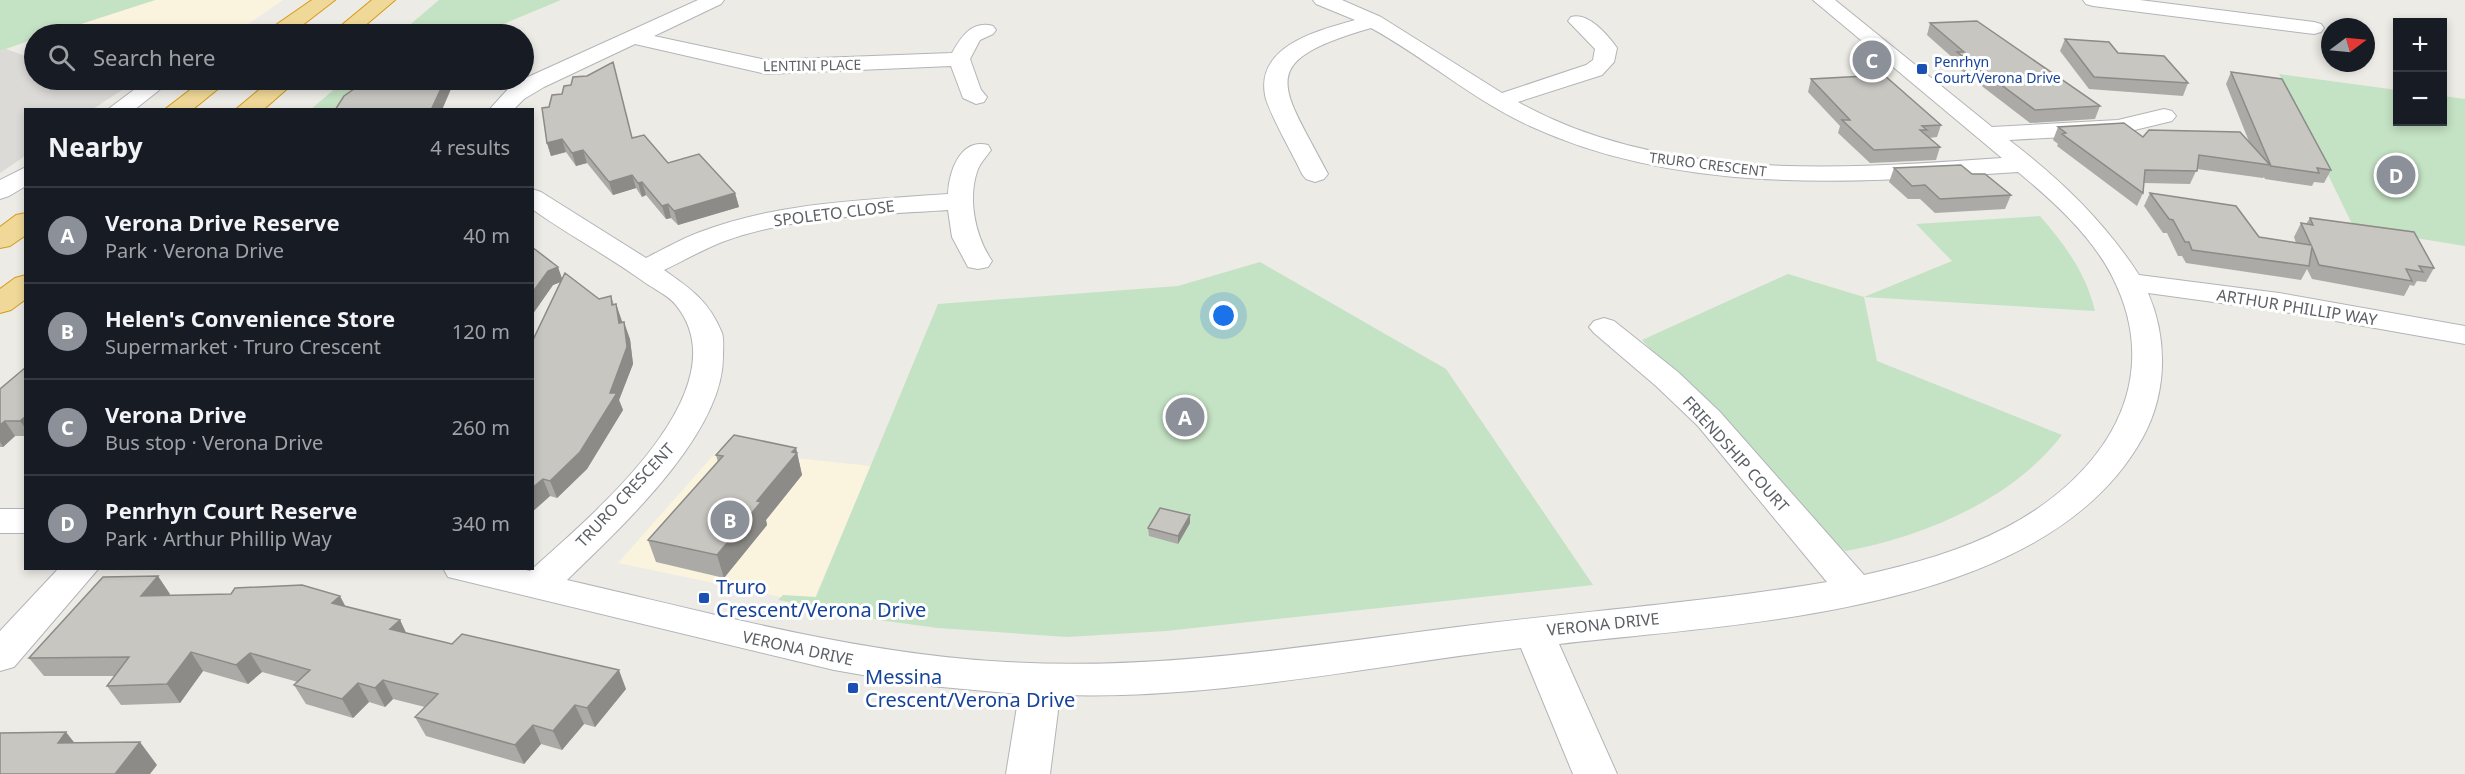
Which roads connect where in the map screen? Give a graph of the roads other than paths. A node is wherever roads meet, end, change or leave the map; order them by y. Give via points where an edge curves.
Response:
1 (325, 0) edge
2 (386, 0) edge
3 (714, 0) edge
4 (1323, 0) edge
5 (1823, 0) edge
6 (2093, 0) edge
7 (1374, 21) junction
8 (1578, 21) dead end
9 (292, 24) edge
10 (355, 24) edge
11 (2314, 28) dead end
12 (986, 30) dead end
13 (632, 37) junction
14 (959, 59) junction
15 (534, 83) edge
16 (147, 90) edge
17 (203, 90) edge
18 (272, 90) edge
19 (523, 90) edge
20 (976, 97) dead end
21 (1499, 101) junction
22 (121, 108) edge
23 (179, 108) edge
24 (250, 108) edge
25 (502, 108) edge
26 (2164, 116) dead end
27 (1987, 134) junction
28 (979, 150) dead end
29 (2022, 164) junction
30 (1315, 174) dead end
31 (24, 175) edge
32 (0, 191) edge
33 (534, 201) edge
34 (959, 201) junction
35 (24, 222) edge
36 (0, 240) edge
37 (978, 261) dead end
38 (645, 269) junction
39 (2128, 282) junction
40 (1604, 327) dead end
41 (2465, 335) edge
42 (0, 521) edge
43 (24, 521) edge
44 (79, 570) edge
45 (470, 570) edge
46 (538, 586) junction
47 (1857, 591) junction
48 (1533, 632) junction
49 (0, 656) edge
50 (1042, 679) junction
51 (1028, 774) edge
52 (1595, 774) edge

1 - 9 highway
2 - 10 highway
3 - 13 street
4 - 7 street, TRURO CRESCENT
5 - 27 street, VERONA DRIVE
6 - 11 street
7 - 21 street, TRURO CRESCENT
7 - 30 street via 1304,44 1276,72 1276,96
8 - 21 street via 1606,48 1603,63 1594,70
12 - 14 street via 972,36
13 - 14 street, LENTINI PLACE via 766,67
13 - 15 street
14 - 20 street
16 - 22 street
17 - 23 highway
18 - 24 highway
19 - 25 street
21 - 29 street, TRURO CRESCENT via 1539,122 1594,143 1669,162 1716,168 1818,175
26 - 27 street via 2118,127
27 - 29 street, VERONA DRIVE
28 - 34 street via 971,156
29 - 39 street, VERONA DRIVE via 2086,223
31 - 32 street
33 - 38 street, TRURO CRESCENT
34 - 37 street via 970,250
34 - 38 street, SPOLETO CLOSE via 776,218 717,235
35 - 36 highway
38 - 46 street, TRURO CRESCENT via 688,301 705,328 710,366 702,393 686,428 657,465
39 - 41 street, ARTHUR PHILLIP WAY via 2279,302
39 - 47 street, VERONA DRIVE via 2138,303 2148,352 2148,378 2140,411 2125,445 2095,480 2066,506 2003,543 1929,572
40 - 47 street, FRIENDSHIP COURT via 1709,419
42 - 43 street
44 - 49 street
45 - 46 street, VERONA DRIVE
46 - 50 street, VERONA DRIVE via 858,662 942,673
47 - 48 street, VERONA DRIVE
48 - 50 street, VERONA DRIVE via 1179,674
48 - 52 street
50 - 51 street

